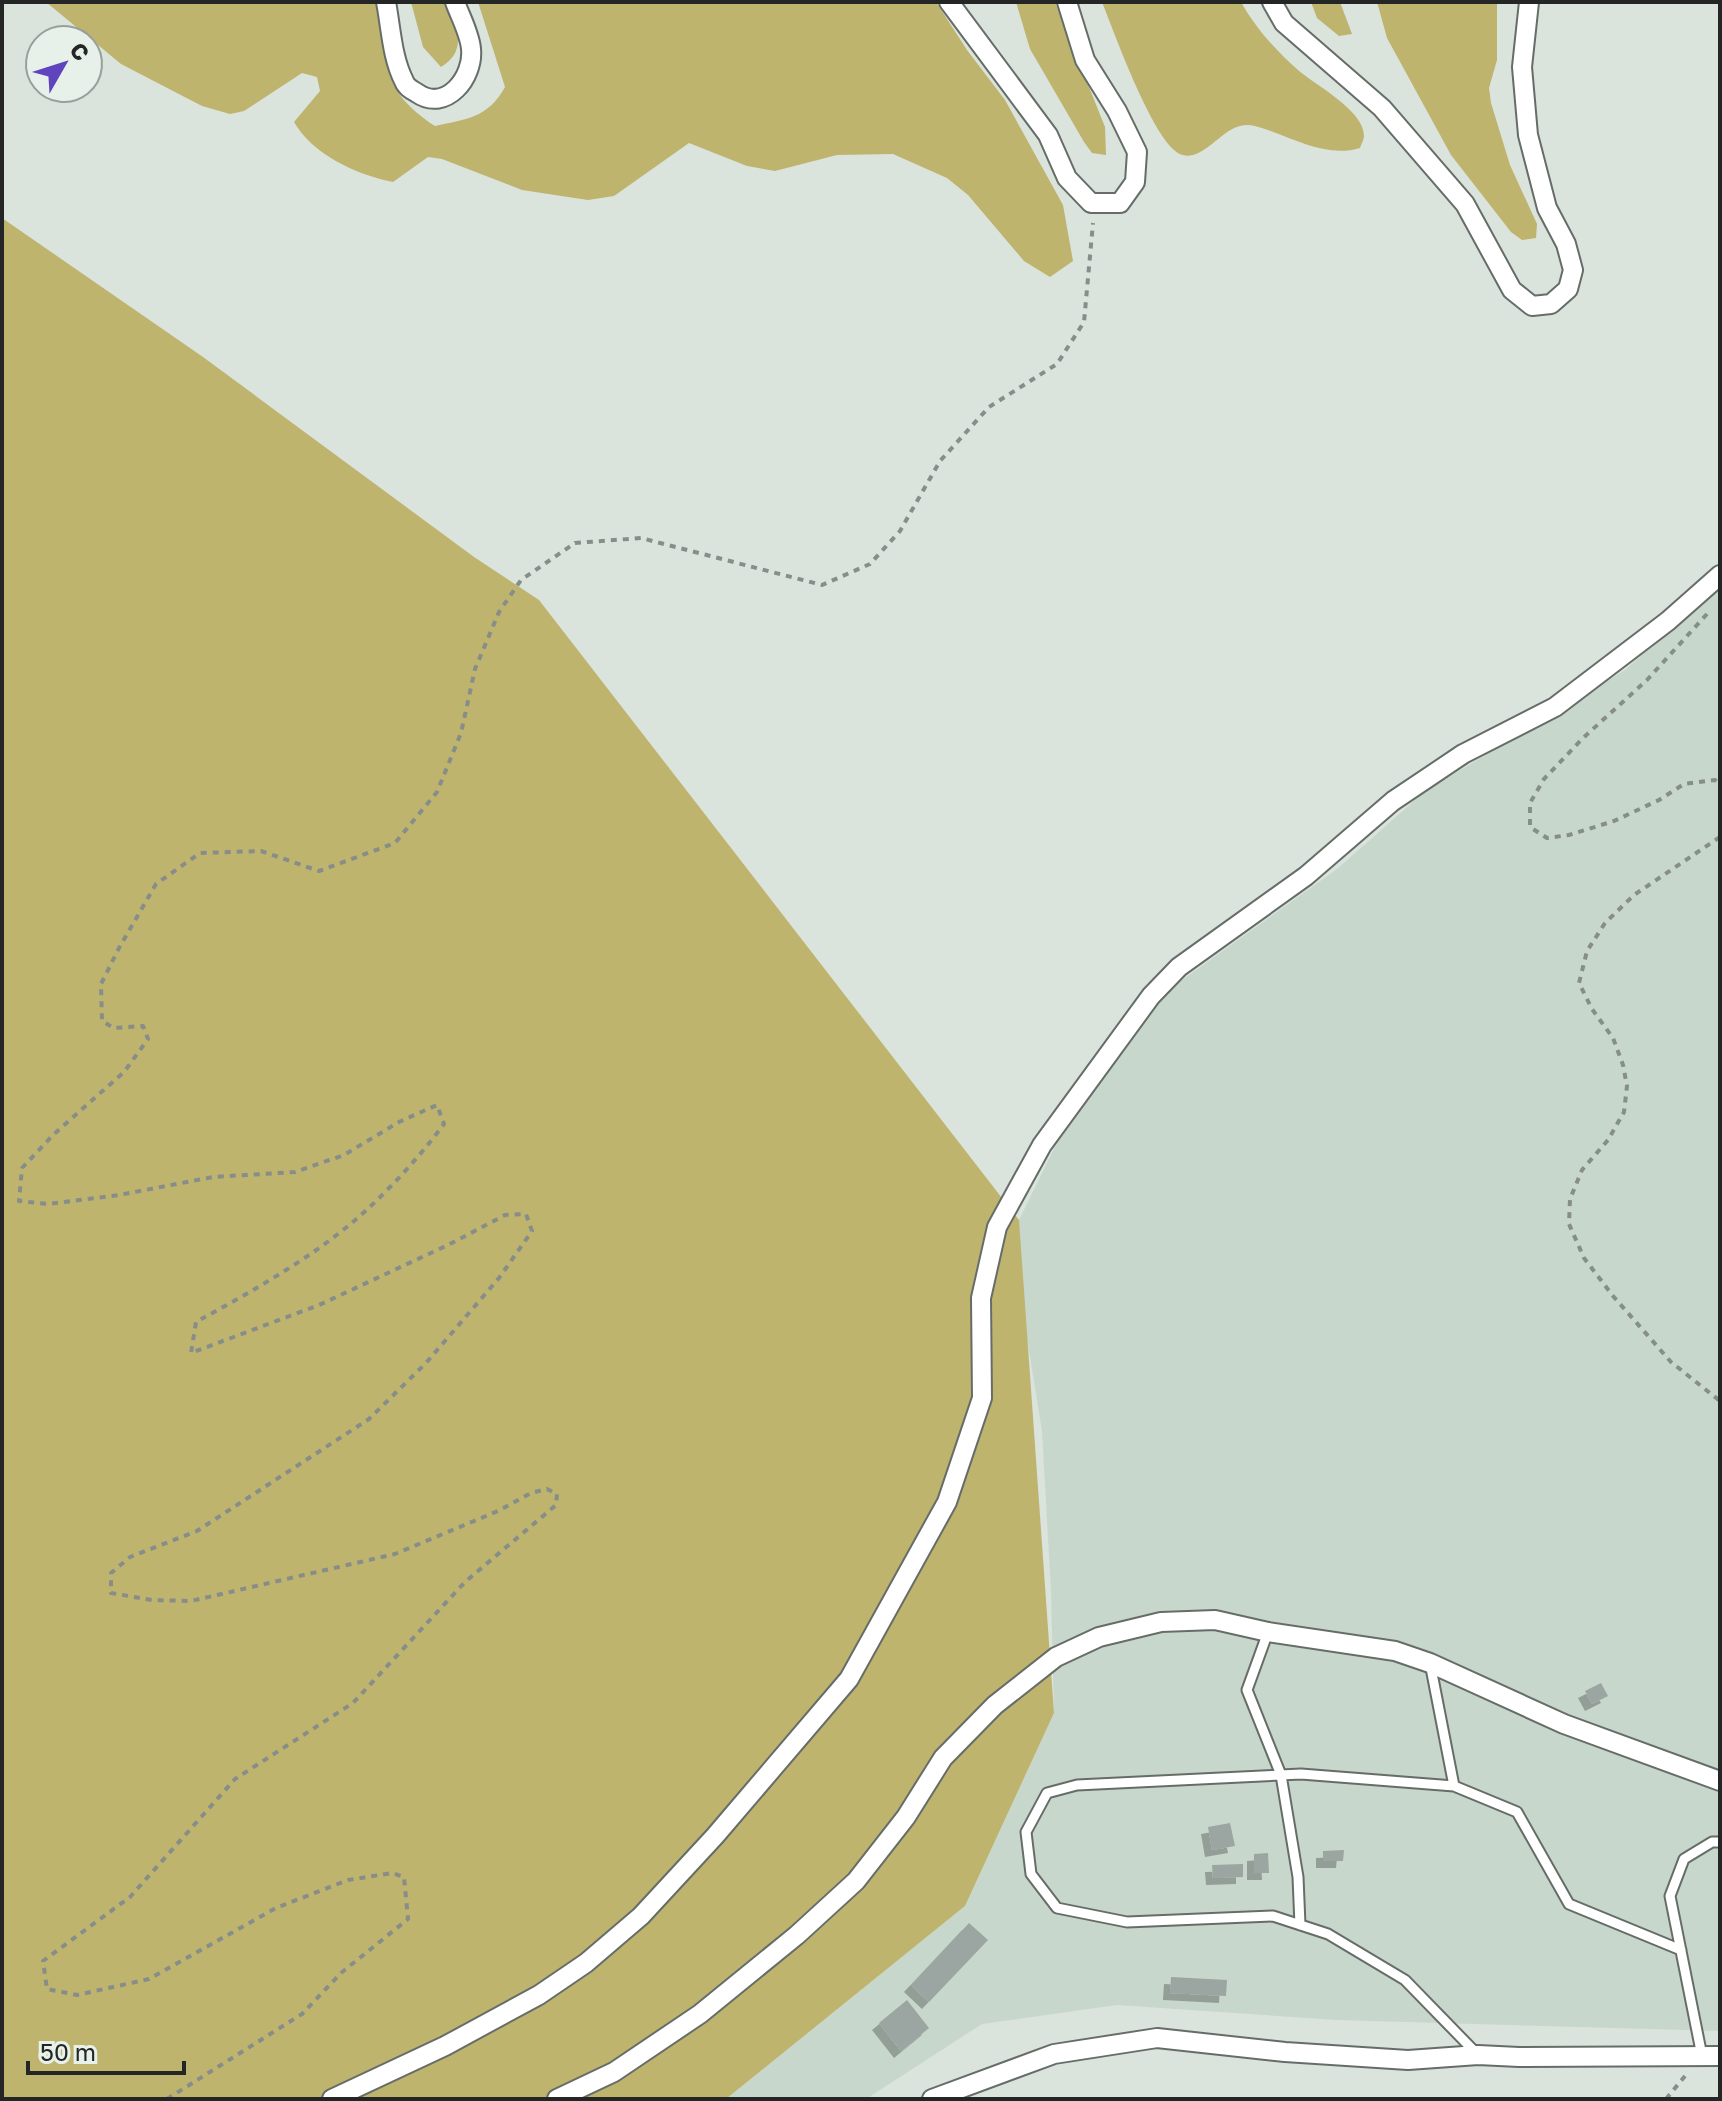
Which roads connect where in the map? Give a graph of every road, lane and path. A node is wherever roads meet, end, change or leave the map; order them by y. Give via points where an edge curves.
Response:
1 (386, 2) edge
2 (455, 2) edge
3 (949, 2) edge
4 (1067, 2) edge
5 (1272, 2) edge
6 (1529, 2) edge
7 (1091, 203) junction
8 (1720, 575) edge
9 (1712, 607) dead end
10 (1720, 784) edge
11 (1720, 837) edge
12 (1720, 1401) edge
13 (1268, 1632) junction
14 (1430, 1663) junction
15 (1281, 1775) junction
16 (1720, 1781) edge
17 (1454, 1786) junction
18 (1720, 1842) edge
19 (1300, 1925) junction
20 (1681, 1950) junction
21 (1478, 2055) junction
22 (1711, 2056) edge
23 (167, 2099) edge
24 (332, 2099) edge
25 (557, 2099) edge
26 (932, 2099) edge

1 - 2 street via 405,85 424,98 456,92 467,77 471,49
3 - 7 street via 1048,135 1067,178
4 - 7 street via 1085,60 1137,152 1135,182 1120,203
5 - 6 street via 1284,23 1382,108 1465,204 1512,290 1532,306 1551,304 1568,289 1573,270 1547,208 1528,135 1522,67
7 - 23 path via 1084,322 1057,364 989,407 940,461 900,531 870,564 822,585 641,538 575,543 521,580 499,612 475,669 461,733 437,792 395,843 319,871 261,851 200,853 156,884 101,984 102,1021 114,1028 143,1026 148,1039 124,1072 22,1168 19,1201 48,1204 213,1177 295,1172 344,1155 437,1105 444,1124 373,1205 302,1259 196,1322 191,1353 319,1305 505,1215 526,1214 532,1231 426,1363 369,1419 197,1531 130,1557 111,1573 111,1593 191,1601 395,1554 531,1493 547,1489 557,1494 556,1505 465,1582 353,1703 235,1779 130,1897 43,1961 47,1989 77,1995 149,1979 276,1908 348,1880 392,1873 404,1877 408,1919 341,1973 302,2014
8 - 24 street via 1555,707 1463,754 1393,801 1306,876 1179,967 1151,996 1042,1145 997,1227 981,1298 982,1398 947,1502 849,1679 641,1916 586,1963 445,2046
9 - 10 path via 1647,680 1544,779 1530,803 1530,827 1547,838 1569,835 1614,821 1684,784
11 - 12 path via 1634,895 1605,923 1587,951 1579,983 1613,1038 1627,1086 1624,1112 1582,1170 1570,1199 1569,1224 1584,1258 1613,1296 1671,1362
13 - 14 street via 1395,1651
13 - 15 lane via 1247,1690
13 - 25 street via 1215,1620 1161,1622 1099,1637 1056,1657 995,1705 943,1758 856,1881 797,1935 700,2014 614,2072
14 - 16 street via 1564,1724
14 - 17 lane
15 - 17 lane
15 - 19 lane via 1298,1877
15 - 19 lane via 1077,1785 1047,1793 1026,1832 1029,1860 1031,1874 1057,1908 1127,1922 1273,1916
17 - 20 lane via 1517,1812 1569,1904
18 - 20 lane via 1684,1859 1670,1896
19 - 21 lane via 1328,1934 1405,1980
20 - 22 lane
21 - 22 street
21 - 26 street via 1408,2060 1157,2038 1054,2054

